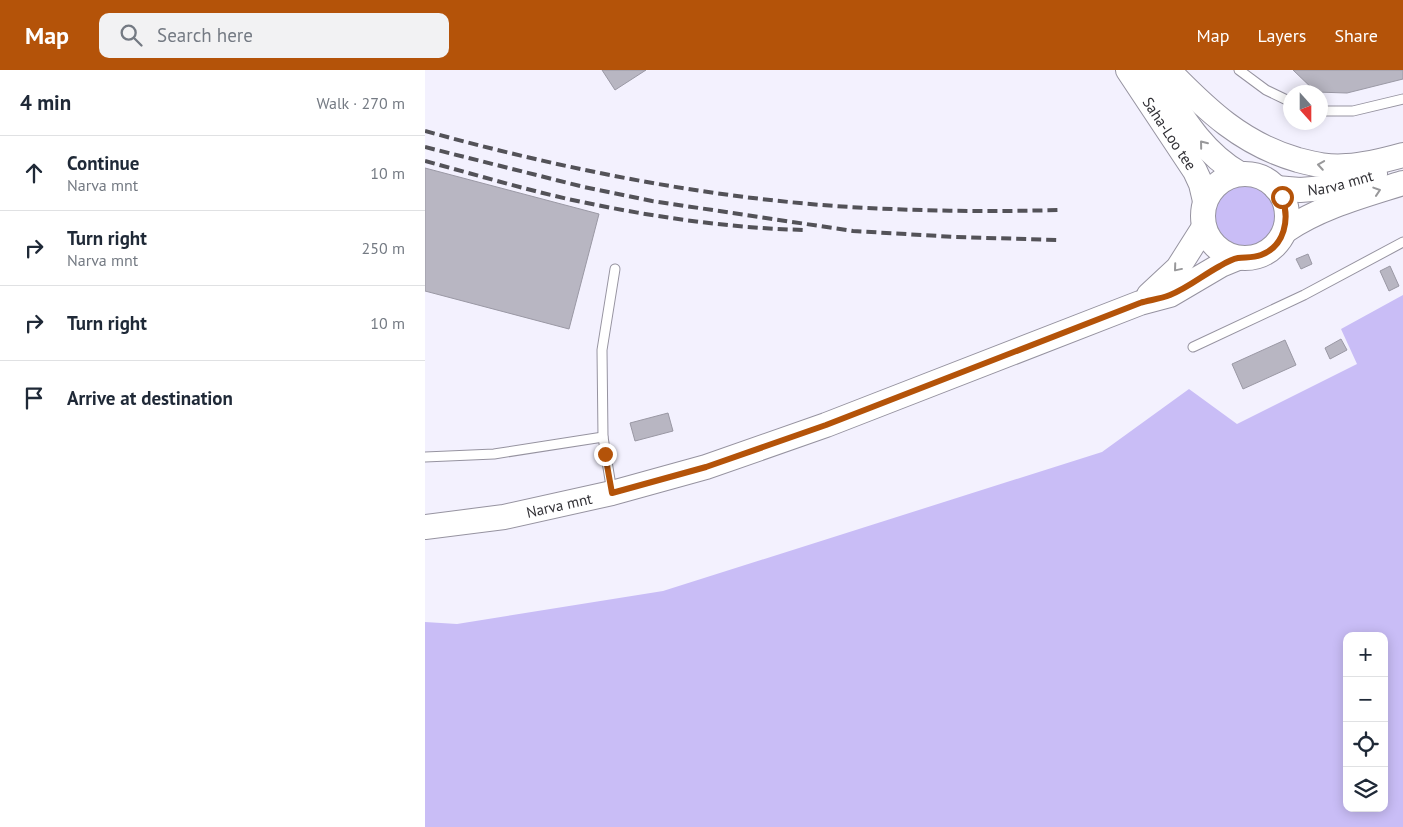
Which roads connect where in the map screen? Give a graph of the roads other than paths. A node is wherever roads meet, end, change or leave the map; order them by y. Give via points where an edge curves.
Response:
1 (1128, 70) edge
2 (1152, 70) edge
3 (1168, 70) edge
4 (1239, 70) edge
5 (1283, 98) edge
6 (1403, 99) edge
7 (1328, 111) edge
8 (1403, 155) edge
9 (1403, 166) edge
10 (1240, 174) junction
11 (1403, 183) edge
12 (1277, 188) junction
13 (1205, 201) junction
14 (1204, 227) junction
15 (1285, 231) junction
16 (1403, 242) edge
17 (1237, 258) junction
18 (615, 269) dead end
19 (1140, 303) junction
20 (1193, 347) dead end
21 (603, 436) junction
22 (425, 457) edge
23 (612, 493) junction
24 (425, 527) edge

1 - 13 main road, Saha-Loo tee via 1195,171
10 -> 2 main road, Saha-Loo tee via 1205,147
8 -> 3 main road via 1381,162 1346,166 1329,166 1286,156 1234,130
4 - 5 lane
6 - 7 lane via 1353,111
9 - 12 main road, Narva mnt via 1325,188
10 - 12 main road, Narva mnt via 1263,178
10 - 13 main road via 1219,183
15 -> 11 main road, Narva mnt via 1328,208
12 - 15 main road via 1286,207
13 - 14 main road
14 - 17 main road via 1216,248
14 -> 19 main road, Narva mnt via 1178,268
15 - 17 main road, Narva mnt via 1262,255
16 - 20 lane via 1304,295
17 - 19 main road, Narva mnt via 1170,295
18 - 21 lane via 602,350
19 - 23 main road, Narva mnt via 826,425 706,467
21 - 22 lane via 494,454
21 - 23 lane
23 - 24 main road, Narva mnt via 504,517

